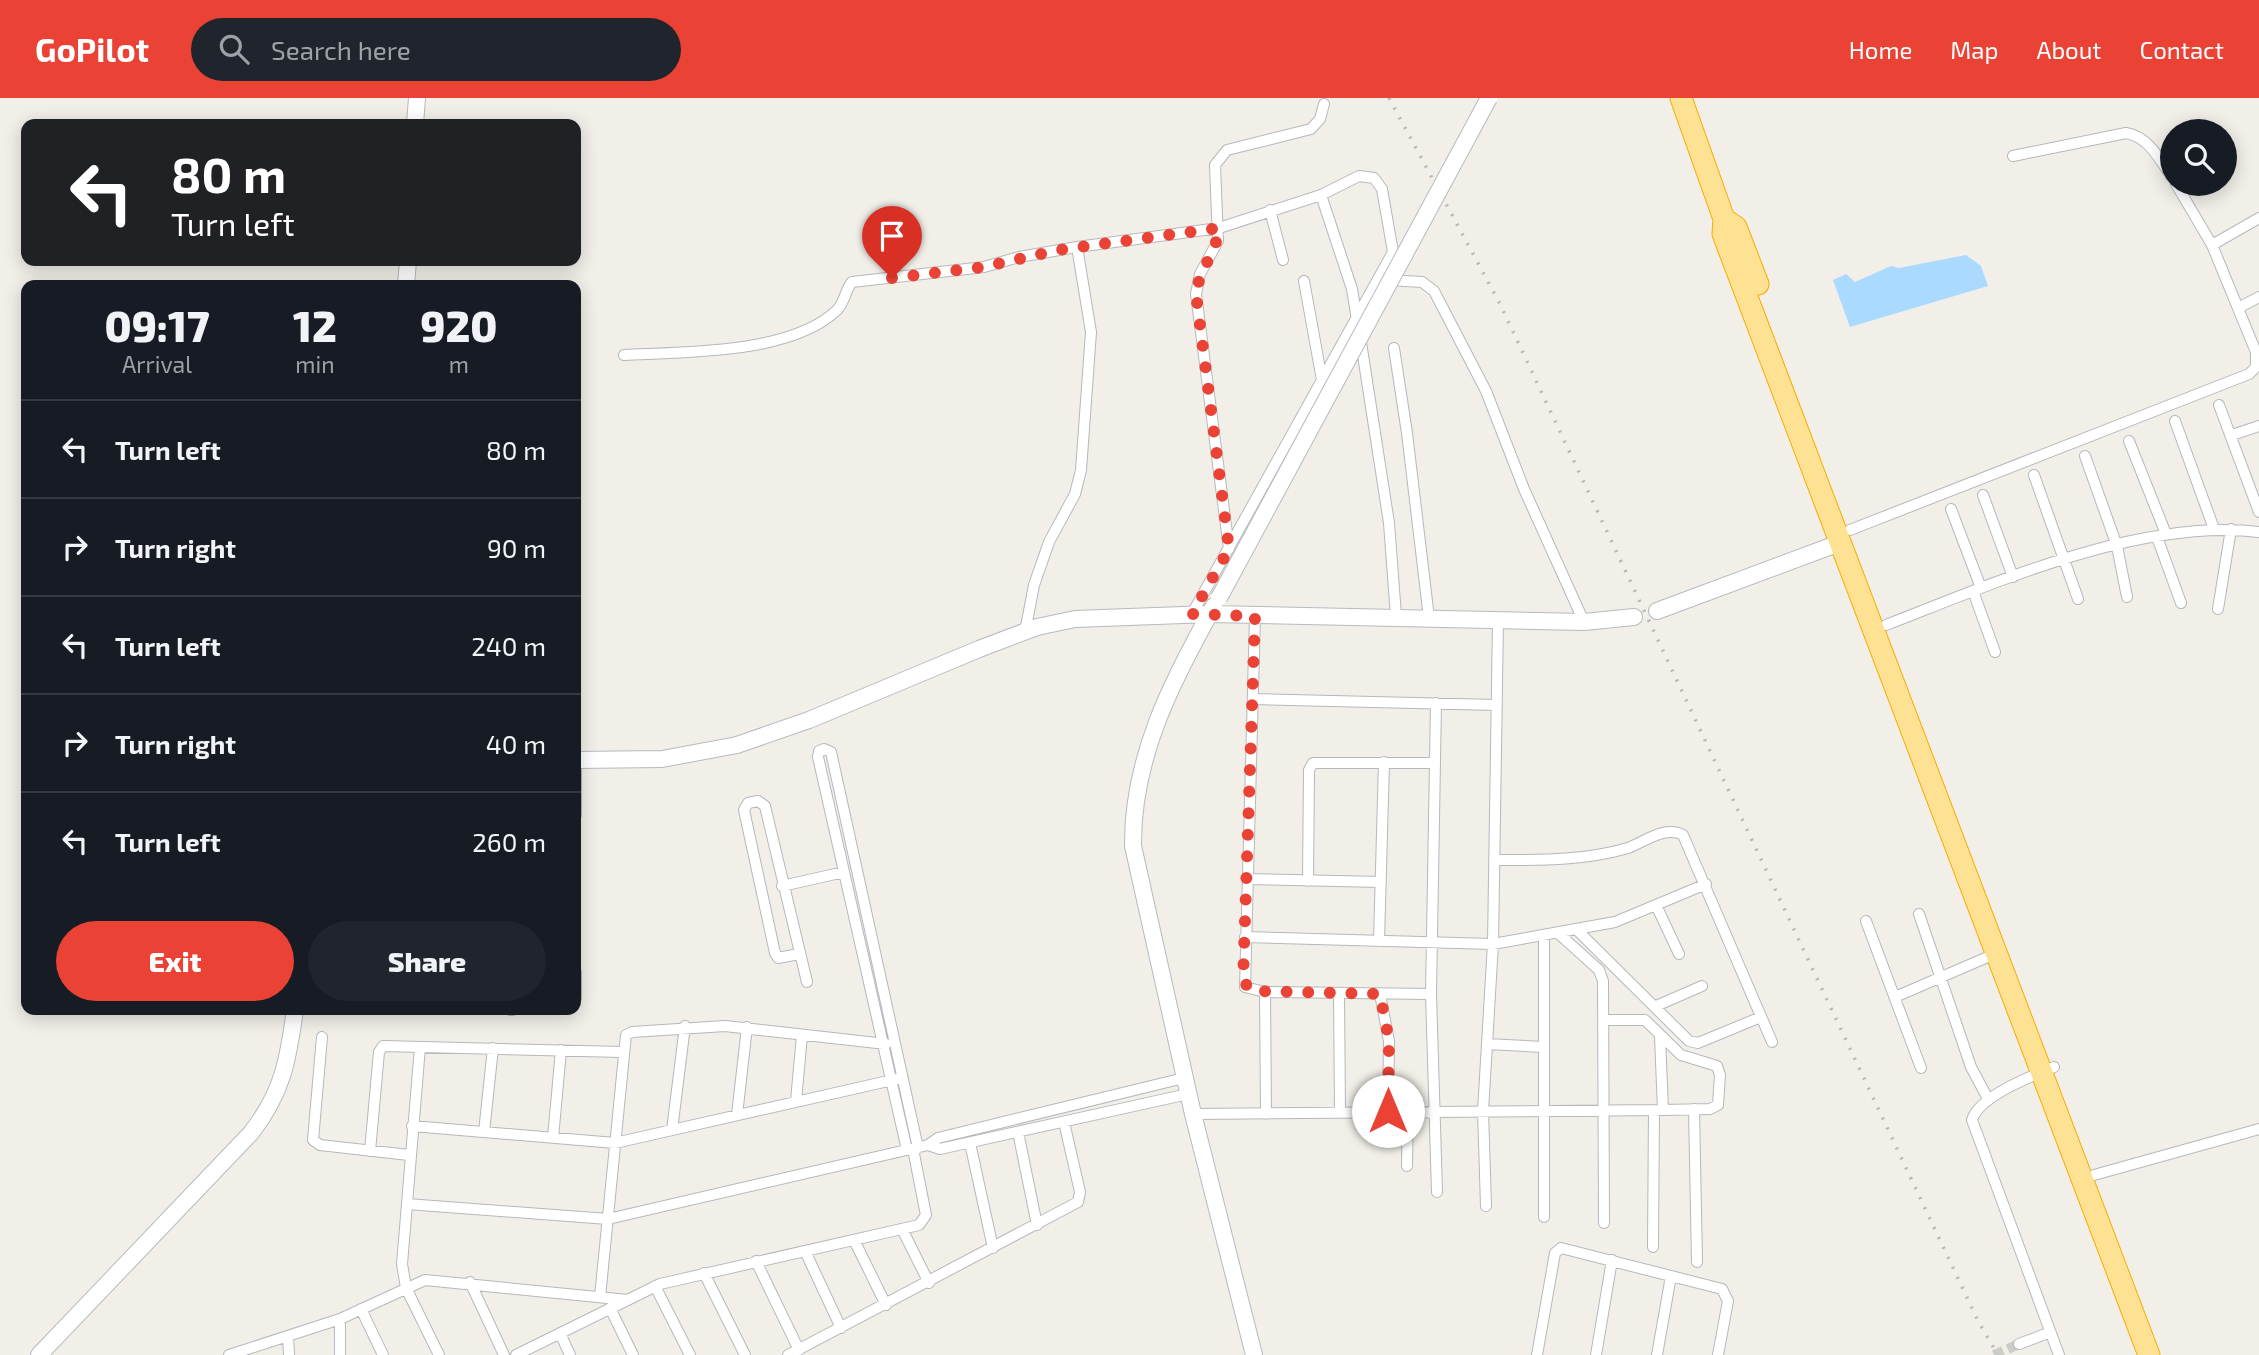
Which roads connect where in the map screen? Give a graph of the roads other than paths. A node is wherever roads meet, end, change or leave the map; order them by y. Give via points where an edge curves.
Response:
1 (417, 98) edge
2 (1489, 98) edge
3 (1666, 98) edge
4 (1681, 98) edge
5 (1696, 98) edge
6 (1324, 104) dead end
7 (415, 119) edge
8 (2013, 156) dead end
9 (2160, 160) edge
10 (1321, 195) junction
11 (2183, 196) edge
12 (1719, 203) junction
13 (1270, 210) junction
14 (2259, 218) edge
15 (1219, 228) junction
16 (2212, 245) junction
17 (1077, 247) junction
18 (1283, 260) dead end
19 (1379, 279) junction
20 (1304, 281) dead end
21 (2259, 297) edge
22 (2238, 308) junction
23 (1357, 320) junction
24 (1394, 348) dead end
25 (2258, 353) edge
26 (624, 355) dead end
27 (1322, 380) junction
28 (2219, 405) dead end
29 (2175, 421) dead end
30 (2259, 426) edge
31 (2232, 435) junction
32 (2129, 442) dead end
33 (2085, 456) dead end
34 (2034, 475) dead end
35 (1983, 495) dead end
36 (1951, 509) dead end
37 (2259, 512) edge
38 (2214, 529) junction
39 (2231, 529) junction
40 (2259, 532) edge
41 (1846, 536) junction
42 (2162, 536) junction
43 (2117, 546) junction
44 (1229, 549) junction
45 (2066, 560) junction
46 (2013, 577) junction
47 (1977, 590) junction
48 (2127, 597) dead end
49 (2078, 599) dead end
50 (2181, 603) dead end
51 (2218, 609) dead end
52 (1657, 611) dead end
53 (1192, 614) junction
54 (1210, 614) junction
55 (1255, 616) junction
56 (1396, 616) junction
57 (1634, 617) dead end
58 (1429, 618) junction
59 (1498, 620) junction
60 (1584, 622) junction
61 (1886, 625) junction
62 (1025, 632) junction
63 (1995, 652) dead end
64 (1253, 699) junction
65 (1436, 703) junction
66 (1497, 705) junction
67 (581, 760) edge
68 (1384, 762) junction
69 (1435, 763) junction
70 (1494, 860) junction
71 (844, 872) junction
72 (1248, 879) junction
73 (1308, 881) junction
74 (1381, 882) junction
75 (1706, 884) junction
76 (782, 886) junction
77 (1656, 905) junction
78 (1919, 915) dead end
79 (1866, 922) dead end
80 (1578, 931) junction
81 (1559, 934) junction
82 (1544, 936) junction
83 (1245, 937) junction
84 (1380, 941) junction
85 (1432, 943) junction
86 (1493, 944) junction
87 (1997, 953) junction
88 (799, 954) junction
89 (1679, 954) dead end
90 (1938, 978) junction
91 (807, 982) dead end
92 (1702, 986) dead end
93 (1265, 992) junction
94 (1339, 993) junction
95 (1380, 994) junction
96 (1432, 994) junction
97 (1895, 997) junction
98 (1656, 1006) junction
99 (294, 1015) edge
100 (1761, 1017) junction
101 (1604, 1020) junction
102 (685, 1026) junction
103 (747, 1027) junction
104 (802, 1035) junction
105 (321, 1037) dead end
106 (1660, 1037) junction
107 (1772, 1042) dead end
108 (883, 1043) junction
109 (1488, 1044) junction
110 (896, 1045) junction
111 (420, 1047) junction
112 (1543, 1047) junction
113 (493, 1048) junction
114 (561, 1051) junction
115 (622, 1052) junction
116 (1921, 1068) dead end
117 (2048, 1070) junction
118 (903, 1078) junction
119 (891, 1081) junction
120 (1186, 1086) junction
121 (1988, 1099) junction
122 (796, 1101) junction
123 (1695, 1109) junction
124 (1543, 1110) junction
125 (1604, 1110) junction
126 (1659, 1110) junction
127 (1340, 1111) junction
128 (1388, 1111) junction
129 (1408, 1111) junction
130 (1436, 1111) junction
131 (1483, 1111) junction
132 (1193, 1114) junction
133 (1266, 1114) junction
134 (737, 1115) junction
135 (1064, 1122) junction
136 (412, 1126) junction
137 (2259, 1129) edge
138 (673, 1130) junction
139 (484, 1132) junction
140 (1018, 1132) junction
141 (552, 1138) junction
142 (615, 1143) junction
143 (970, 1143) junction
144 (916, 1148) junction
145 (370, 1151) junction
146 (410, 1155) junction
147 (1407, 1166) dead end
148 (2094, 1175) junction
149 (1437, 1192) dead end
150 (407, 1204) junction
151 (1486, 1206) dead end
152 (1544, 1217) dead end
153 (608, 1219) junction
154 (1604, 1223) dead end
155 (1037, 1225) junction
156 (902, 1228) junction
157 (854, 1240) junction
158 (1653, 1247) dead end
159 (993, 1248) junction
160 (805, 1251) junction
161 (1612, 1260) junction
162 (756, 1261) junction
163 (1697, 1262) dead end
164 (704, 1273) junction
165 (1671, 1276) junction
166 (470, 1282) junction
167 (929, 1283) junction
168 (655, 1286) junction
169 (406, 1288) junction
170 (600, 1297) junction
171 (628, 1300) junction
172 (886, 1305) junction
173 (610, 1308) junction
174 (361, 1309) junction
175 (340, 1319) junction
176 (841, 1328) junction
177 (560, 1333) junction
178 (2049, 1333) junction
179 (288, 1336) junction
180 (2019, 1344) tunnel mouth
181 (793, 1352) edge
182 (38, 1355) edge
183 (229, 1355) edge
184 (289, 1355) edge
185 (340, 1355) edge
186 (383, 1355) edge
187 (439, 1355) edge
188 (504, 1355) edge
189 (516, 1355) edge
190 (570, 1355) edge
191 (634, 1355) edge
192 (690, 1355) edge
193 (745, 1355) edge
194 (1254, 1355) edge
195 (1537, 1355) edge
196 (1596, 1355) edge
197 (1657, 1355) edge
198 (1718, 1355) edge
199 (2059, 1355) edge
200 (2149, 1355) edge
201 (2163, 1355) edge

1 - 7 main road
2 - 54 main road, bridge
3 - 12 highway via 1700,187
4 - 12 highway
5 - 12 highway via 1724,179
6 - 15 street via 1311,129 1221,154 1214,179
8 - 9 street via 2126,134 2148,144
10 - 13 street
10 - 19 street via 1359,176 1379,182 1394,246
10 - 23 street via 1352,289
11 - 16 street
12 - 41 highway via 1736,227
13 - 15 street
13 - 18 street
14 - 16 street
15 - 17 street
15 - 44 street via 1196,294
16 - 22 street
17 - 26 street via 984,267 852,282 835,312 781,338 697,351
17 - 62 street via 1091,332 1081,470 1034,584
19 - 23 street
19 - 60 street via 1422,282 1434,291 1486,391
20 - 27 street
21 - 22 street
22 - 25 street
23 - 27 street
23 - 56 street via 1389,523
24 - 58 street
25 - 41 street via 2256,367 2242,379
27 - 44 street
28 - 31 street
29 - 38 street
30 - 31 street
31 - 37 street
32 - 42 street
33 - 43 street
34 - 45 street
35 - 46 street
36 - 47 street
38 - 39 street
38 - 42 street
39 - 40 street
39 - 51 street
41 - 52 main road
41 - 61 highway
41 - 87 highway
42 - 43 street
42 - 50 street
43 - 45 street
43 - 48 street
44 - 53 street
45 - 46 street
45 - 49 street
46 - 47 street
47 - 61 street
47 - 63 street
53 - 54 main road
53 - 62 main road via 1075,619
54 - 55 main road
54 - 120 main road via 1157,720 1146,749 1133,816 1137,873
55 - 56 main road
55 - 64 street
56 - 58 main road
57 - 60 main road
58 - 59 main road
59 - 60 main road
59 - 66 street
61 - 117 highway
62 - 67 main road via 737,745 662,759
64 - 65 street
64 - 72 street
65 - 66 street
65 - 69 street
66 - 70 street
68 - 69 street
68 - 73 street via 1317,761 1310,766
68 - 74 street
69 - 85 street
70 - 75 street via 1584,859 1673,831 1683,835
70 - 86 street
71 - 76 street
71 - 108 street
71 - 110 street via 818,757 824,749 831,752
72 - 73 street
72 - 83 street
73 - 74 street
74 - 84 street
75 - 77 street
75 - 100 street
76 - 88 street
76 - 88 street via 765,806 758,801 748,803 744,810 775,953 778,958
77 - 80 street
77 - 89 street
78 - 90 street
79 - 97 street
80 - 81 street
80 - 98 street
81 - 82 street
81 - 101 street via 1601,975
82 - 86 street
82 - 112 street
83 - 84 street
83 - 93 street via 1243,981 1248,989
84 - 85 street
85 - 86 street
85 - 96 street
86 - 109 street
87 - 90 street
87 - 117 highway
88 - 91 street
90 - 97 street
90 - 121 street
92 - 98 street
93 - 94 street
93 - 133 street
94 - 95 street
94 - 127 street
95 - 96 street
95 - 128 street via 1389,1041
96 - 130 street
97 - 116 street
98 - 100 street via 1695,1043
99 - 182 main road via 284,1078 269,1110
100 - 107 street
101 - 106 street via 1645,1020
101 - 125 street
102 - 103 street
102 - 115 street via 628,1033
102 - 138 street
103 - 104 street
103 - 134 street
104 - 108 street
104 - 122 street
105 - 145 street via 313,1140 320,1145
106 - 123 street via 1685,1058 1719,1070 1717,1105
106 - 126 street
108 - 110 street
108 - 119 street
109 - 112 street
109 - 131 street
110 - 118 street
111 - 113 street
111 - 136 street
111 - 145 street via 380,1049
112 - 124 street
113 - 114 street
113 - 139 street
114 - 115 street
114 - 141 street
115 - 142 street
117 - 121 street
117 - 148 highway
117 - 200 highway
118 - 119 street
118 - 144 street
119 - 122 street
119 - 144 street
120 - 132 main road
120 - 135 street
120 - 144 street via 938,1138
121 - 178 street via 1974,1112 1974,1130
122 - 134 street
123 - 126 street
123 - 163 street
124 - 125 street
124 - 131 street
124 - 152 street
125 - 126 street
125 - 154 street
126 - 158 street
127 - 128 street
127 - 133 street
128 - 129 street
129 - 130 street
129 - 147 street
130 - 131 street
130 - 149 street
131 - 151 street
132 - 133 street
132 - 194 main road
134 - 138 street
135 - 140 street
135 - 155 street via 1080,1198
136 - 139 street
136 - 146 street
137 - 148 street
138 - 142 street
139 - 141 street
140 - 143 street
140 - 155 street
141 - 142 street
142 - 153 street
143 - 144 street
143 - 159 street
144 - 153 street
144 - 156 street via 926,1215 919,1225
145 - 146 street
146 - 150 street
148 - 201 highway
150 - 153 street
150 - 169 street via 402,1264
153 - 170 street
155 - 159 street
156 - 157 street
156 - 167 street
157 - 160 street
157 - 172 street
159 - 167 street
160 - 162 street
160 - 176 street
161 - 165 street
161 - 195 street via 1566,1248 1557,1250
161 - 196 street
162 - 164 street
162 - 181 street
164 - 168 street
164 - 193 street
165 - 197 street
165 - 198 street via 1726,1293
166 - 169 street via 425,1280
166 - 170 street
166 - 188 street
167 - 172 street
168 - 171 street
168 - 192 street
169 - 174 street
169 - 187 street
170 - 171 street
171 - 173 street
172 - 176 street
173 - 177 street
173 - 191 street
174 - 175 street
174 - 186 street
175 - 179 street
175 - 185 street
176 - 181 street
177 - 189 street
177 - 190 street
178 - 180 street
178 - 199 street
179 - 183 street
179 - 184 street

